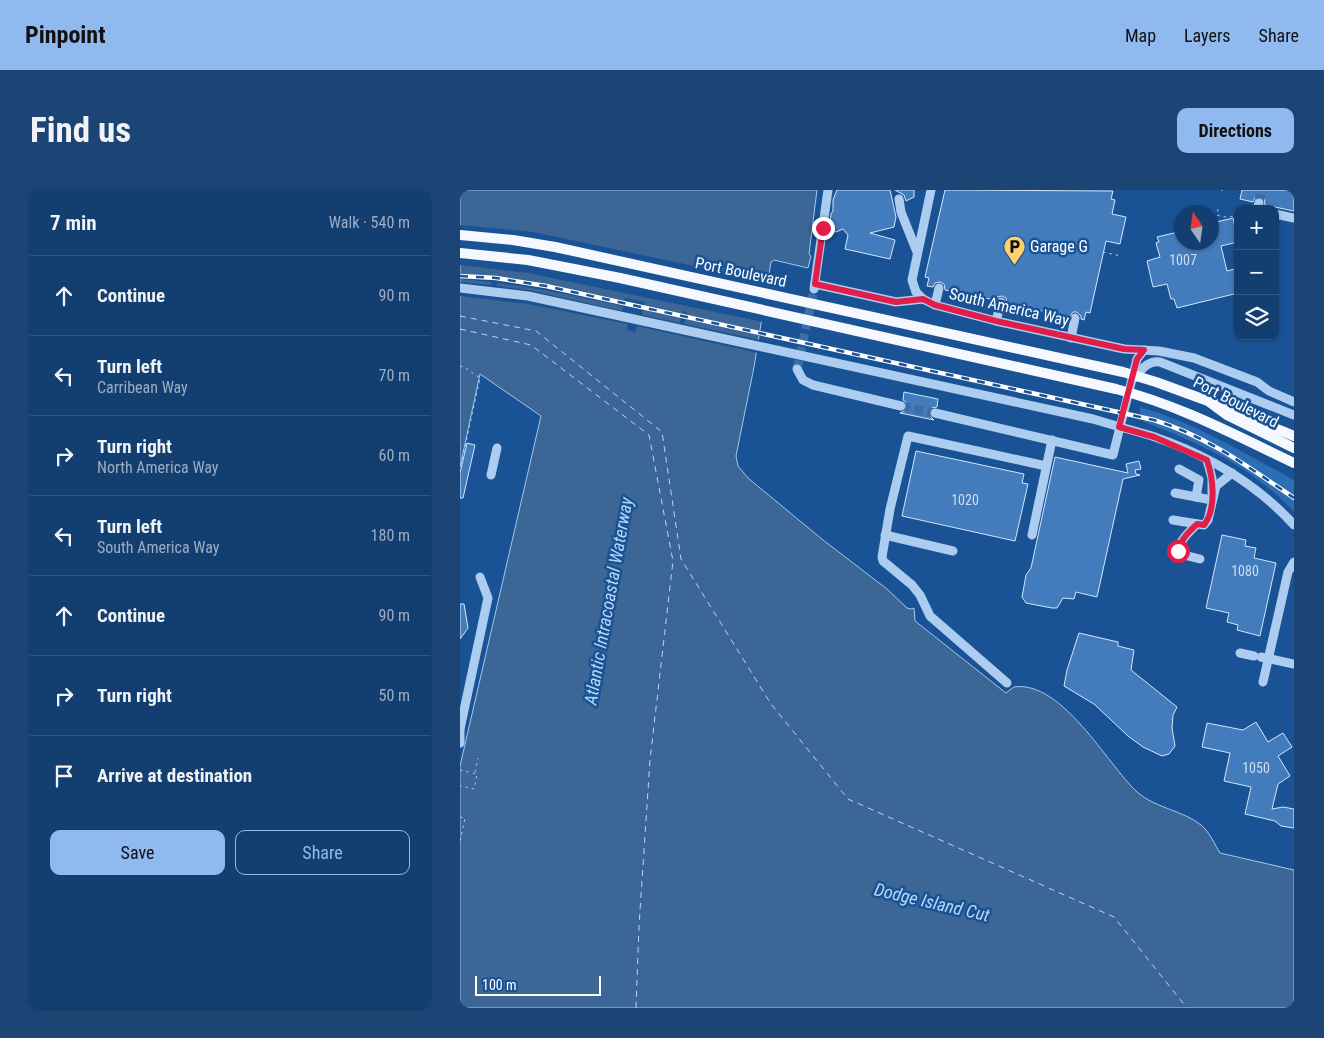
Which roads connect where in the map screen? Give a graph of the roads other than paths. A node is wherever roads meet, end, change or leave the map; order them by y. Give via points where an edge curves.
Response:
1 (828, 190) edge
2 (931, 190) edge
3 (899, 199) dead end
4 (1279, 215) edge
5 (1294, 218) edge
6 (460, 235) edge
7 (918, 252) junction
8 (460, 253) edge
9 (460, 288) edge
10 (938, 288) dead end
11 (923, 299) junction
12 (1001, 302) dead end
13 (935, 305) junction
14 (1075, 318) dead end
15 (996, 321) junction
16 (1071, 338) junction
17 (1144, 350) junction
18 (797, 369) dead end
19 (1131, 381) junction
20 (1208, 401) junction
21 (1294, 402) edge
22 (901, 406) tunnel mouth
23 (935, 413) tunnel mouth
24 (1294, 415) edge
25 (1119, 427) junction
26 (1294, 436) edge
27 (1052, 440) junction
28 (497, 448) dead end
29 (1294, 448) edge
30 (1207, 460) junction
31 (1294, 463) edge
32 (1046, 466) junction
33 (1180, 469) dead end
34 (1232, 474) junction
35 (491, 475) dead end
36 (1175, 493) dead end
37 (1196, 497) junction
38 (1212, 498) junction
39 (1173, 520) dead end
40 (1197, 524) junction
41 (1294, 525) edge
42 (886, 535) junction
43 (1032, 535) dead end
44 (954, 551) dead end
45 (1200, 559) dead end
46 (1294, 562) edge
47 (480, 577) dead end
48 (1240, 653) dead end
49 (1261, 657) junction
50 (1294, 664) edge
51 (1263, 682) dead end
52 (1007, 683) dead end
53 (462, 710) edge
54 (460, 730) edge
55 (460, 743) edge

1 - 11 street via 814,287 896,302
2 - 7 street, South America Way
3 - 7 street via 901,212
4 - 5 street
6 - 20 main road, Port Boulevard via 555,247 1094,365
7 - 11 street, South America Way via 912,280 916,292
8 - 31 main road, Port Boulevard via 528,260 620,278 1084,381 1150,398 1211,422
9 - 25 street via 528,296
10 - 13 street
11 - 13 street, South America Way
12 - 15 street
13 - 15 street, South America Way
14 - 16 street
15 - 16 street, South America Way
16 - 17 street, South America Way
17 - 19 street via 1137,359
17 - 21 street, South America Way via 1194,358 1257,382
18 - 22 street via 803,380 813,385
19 - 24 street via 1149,363 1160,362
19 - 25 street
20 - 26 main road
20 - 29 main road, Port Boulevard via 1227,415
23 - 27 street
25 - 27 street via 1113,454
25 - 30 street via 1154,437
27 - 32 street
28 - 35 street
30 - 34 street
30 - 38 street via 1212,478
32 - 42 street via 908,436
32 - 43 street
33 - 37 street via 1200,480
34 - 38 street via 1216,486
34 - 41 street via 1277,506
36 - 37 street
37 - 38 street
38 - 40 street via 1208,520 1204,525
39 - 40 street
40 - 45 street via 1178,551
42 - 44 street
42 - 52 street via 882,557 885,564 912,585 930,616
46 - 49 street via 1288,572 1273,638
47 - 53 street via 488,598
48 - 49 street
49 - 50 street
49 - 51 street
53 - 54 street
54 - 55 street

